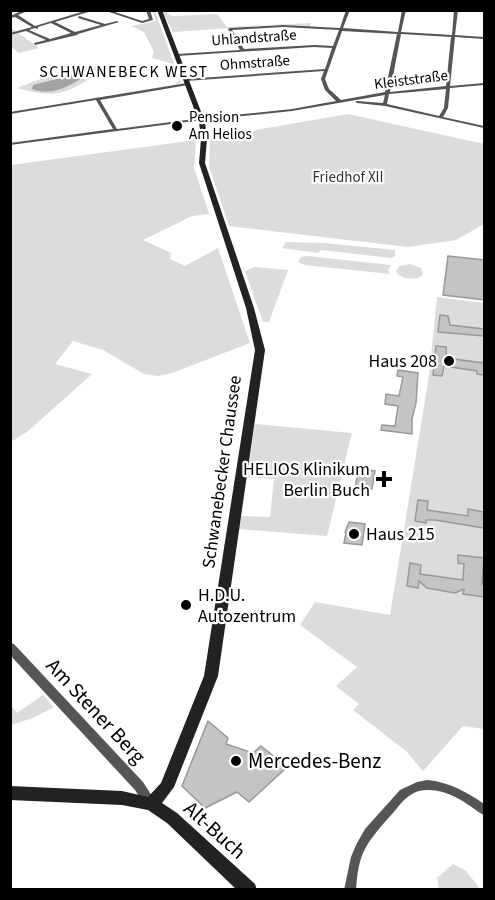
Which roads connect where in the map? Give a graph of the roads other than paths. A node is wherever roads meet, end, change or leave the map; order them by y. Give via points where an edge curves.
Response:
1 (29, 10) edge
2 (94, 10) edge
3 (104, 10) edge
4 (148, 10) edge
5 (159, 10) edge
6 (348, 10) edge
7 (404, 10) edge
8 (456, 10) edge
9 (10, 16) edge
10 (16, 16) junction
11 (78, 16) junction
12 (117, 22) dead end
13 (54, 23) junction
14 (106, 26) junction
15 (37, 27) junction
16 (341, 29) junction
17 (27, 30) junction
18 (400, 32) junction
19 (10, 34) edge
20 (76, 34) junction
21 (454, 36) junction
22 (484, 38) edge
23 (49, 40) junction
24 (35, 44) dead end
25 (334, 47) junction
26 (243, 51) junction
27 (177, 56) junction
28 (326, 70) junction
29 (187, 82) junction
30 (484, 84) edge
31 (448, 87) junction
32 (388, 93) junction
33 (97, 99) junction
34 (350, 100) junction
35 (340, 102) junction
36 (385, 105) junction
37 (10, 113) edge
38 (440, 118) junction
39 (201, 119) junction
40 (484, 127) edge
41 (116, 130) junction
42 (10, 144) edge
43 (10, 647) edge
44 (10, 793) edge
45 (151, 804) junction
46 (484, 810) edge
47 (249, 890) edge
48 (350, 890) edge

1 - 10 street
2 - 11 street
3 - 4 street via 144,22 152,20
5 - 27 main road, Schwanebecker Chaussee
6 - 16 street
7 - 18 street
8 - 21 street
9 - 10 street
10 - 15 street
11 - 13 street
11 - 14 street
12 - 14 street
13 - 15 street
13 - 20 street
14 - 20 street
15 - 17 street
16 - 18 street
16 - 25 street
16 - 26 street via 230,29
17 - 19 street
17 - 23 street
18 - 21 street
18 - 32 street
20 - 23 street
21 - 22 street
21 - 31 street
23 - 24 street
25 - 26 street, Uhlandstraße
25 - 28 street
26 - 27 street, Uhlandstraße
27 - 29 main road, Schwanebecker Chaussee
28 - 29 street, Ohmstraße
28 - 35 street via 326,88
29 - 33 street, Ohmstraße
29 - 39 main road, Schwanebecker Chaussee
30 - 31 street, Kleiststraße
31 - 32 street, Kleiststraße
31 - 38 street via 446,108
32 - 34 street, Kleiststraße
32 - 36 street
33 - 37 street, Ohmstraße
33 - 41 street
34 - 35 street, Kleiststraße
34 - 36 street
35 - 39 street, Kleiststraße
36 - 38 street
38 - 40 street
39 - 41 street, Kleiststraße
39 - 45 main road, Schwanebecker Chaussee via 202,163 260,350 211,676 167,787
41 - 42 street, Kleiststraße
43 - 45 street, Am Stener Berg via 139,786
44 - 45 main road via 122,798
45 - 47 main road, Alt-Buch via 172,818
46 - 48 street via 444,788 408,791 360,844

